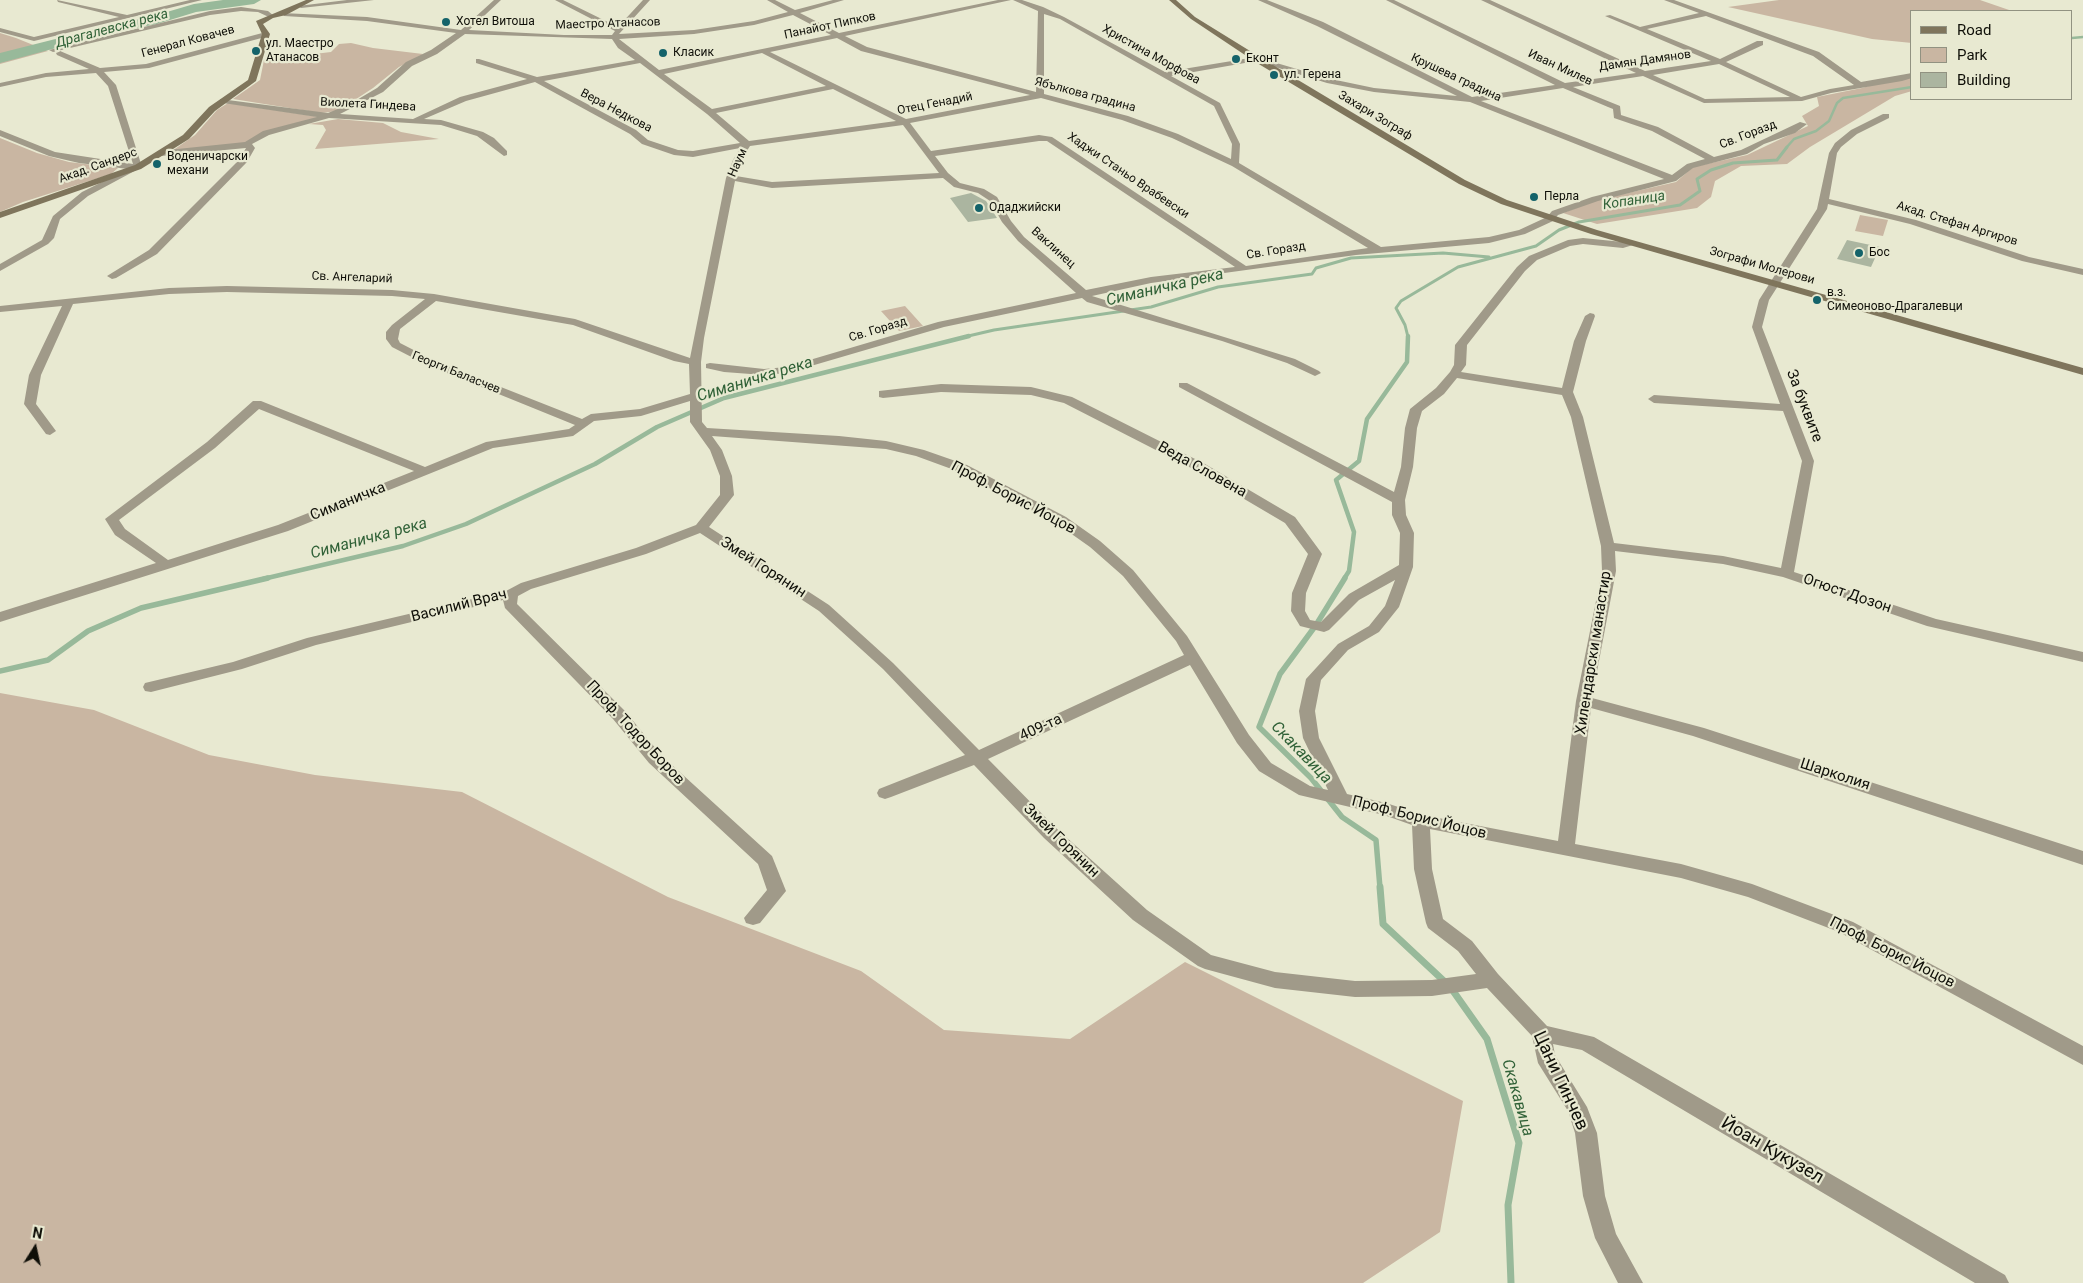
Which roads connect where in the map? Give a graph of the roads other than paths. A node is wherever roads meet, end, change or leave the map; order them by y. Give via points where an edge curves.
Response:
1 (199, 0) edge
2 (311, 0) edge
3 (371, 0) edge
4 (498, 0) edge
5 (558, 0) edge
6 (647, 0) edge
7 (770, 0) edge
8 (841, 0) edge
9 (1008, 0) edge
10 (1016, 0) edge
11 (1172, 0) edge
12 (1260, 0) edge
13 (1389, 0) edge
14 (1484, 0) edge
15 (1667, 0) edge
16 (60, 1) edge
17 (301, 6) junction
18 (1042, 8) junction
19 (796, 13) junction
20 (1705, 13) junction
21 (284, 14) junction
22 (270, 16) junction
23 (1608, 16) dead end
24 (128, 18) junction
25 (1640, 29) junction
26 (0, 30) edge
27 (463, 32) junction
28 (616, 33) junction
29 (266, 34) junction
30 (836, 36) junction
31 (1760, 43) dead end
32 (763, 51) junction
33 (1258, 60) junction
34 (479, 61) dead end
35 (640, 61) junction
36 (1720, 62) junction
37 (98, 70) junction
38 (657, 73) junction
39 (1640, 73) junction
40 (1163, 75) junction
41 (1910, 76) edge
42 (537, 80) junction
43 (1562, 84) junction
44 (0, 85) edge
45 (835, 86) junction
46 (1858, 86) junction
47 (1040, 96) junction
48 (1802, 99) junction
49 (1471, 100) junction
50 (223, 101) junction
51 (710, 112) junction
52 (328, 116) junction
53 (1886, 116) dead end
54 (416, 120) junction
55 (905, 122) junction
56 (1803, 124) dead end
57 (0, 133) edge
58 (247, 144) junction
59 (747, 144) junction
60 (161, 153) junction
61 (504, 153) dead end
62 (929, 154) junction
63 (1715, 160) junction
64 (1235, 164) junction
65 (138, 167) junction
66 (945, 175) junction
67 (731, 178) junction
68 (1673, 179) junction
69 (1823, 200) junction
70 (0, 215) edge
71 (1555, 220) junction
72 (1630, 242) junction
73 (1379, 250) junction
74 (0, 268) edge
75 (1244, 269) junction
76 (2083, 272) edge
77 (112, 276) dead end
78 (1774, 284) junction
79 (1084, 294) junction
80 (434, 297) junction
81 (69, 302) junction
82 (0, 309) edge
83 (1590, 316) dead end
84 (696, 362) junction
85 (710, 366) dead end
86 (2083, 372) edge
87 (1315, 373) dead end
88 (1454, 374) junction
89 (1183, 385) dead end
90 (1567, 392) junction
91 (883, 394) dead end
92 (695, 396) junction
93 (1654, 399) dead end
94 (1788, 408) junction
95 (582, 424) junction
96 (700, 427) junction
97 (50, 431) dead end
98 (425, 471) junction
99 (1398, 500) junction
100 (701, 528) junction
101 (1608, 546) junction
102 (167, 565) junction
103 (1406, 567) junction
104 (1787, 574) junction
105 (511, 594) junction
106 (0, 617) edge
107 (2083, 656) edge
108 (1194, 657) junction
109 (151, 688) dead end
110 (1584, 701) junction
111 (977, 758) junction
112 (884, 793) dead end
113 (1340, 798) junction
114 (1421, 822) junction
115 (1566, 848) junction
116 (2083, 858) edge
117 (754, 918) dead end
118 (1492, 980) junction
119 (1542, 1033) junction
120 (2083, 1056) edge
121 (1631, 1283) edge
122 (1997, 1283) edge

1 - 24 street
2 - 17 street, Генерал Ковачев
3 - 17 street
4 - 27 street
5 - 28 street, Наум
6 - 28 street
7 - 19 street, Ябълкова градина
8 - 19 street, Маестро Атанасов
9 - 30 street, Панайот Пипков
10 - 18 street, Христина Морфова
11 - 33 street, Захари Зограф via 1193,18
12 - 49 street, Крушева градина via 1320,24
13 - 43 street, Иван Милев
14 - 39 street
15 - 20 street
16 - 24 street
17 - 21 street, Генерал Ковачев
18 - 40 street, Христина Морфова
18 - 47 street
19 - 28 street, Маестро Атанасов via 694,32
19 - 30 street, Ябълкова градина
20 - 25 street
20 - 46 street via 1816,54
21 - 22 street, Генерал Ковачев
21 - 27 street, Маестро Атанасов via 367,19
22 - 29 street via 259,23
22 - 37 street, Генерал Ковачев via 258,10 241,9 210,13 57,51
23 - 25 street
24 - 26 street via 34,39
25 - 36 street
27 - 28 street, Маестро Атанасов
27 - 52 street via 409,64 380,90
28 - 35 street, Наум
29 - 37 street, Генерал Ковачев via 146,66
29 - 50 street, Акад. Сандерс via 252,81
30 - 32 street, Панайот Пипков
30 - 47 street, Ябълкова градина via 892,58
31 - 36 street, Дамян Дамянов
32 - 38 street, Панайот Пипков
32 - 45 street, Ваклинец
33 - 40 street
33 - 49 street via 1330,82
33 - 71 street, Захари Зограф via 1462,182 1504,202
34 - 42 street, Вера Недкова
35 - 38 street, Наум
35 - 42 street
36 - 39 street, Дамян Дамянов
36 - 48 street
37 - 44 street, Генерал Ковачев via 46,75
37 - 65 street via 112,85
38 - 51 street, Наум
39 - 43 street, Дамян Дамянов
39 - 48 street via 1704,101
40 - 64 street, Христина Морфова via 1217,105 1236,144
41 - 46 street
42 - 54 street via 463,99
42 - 59 street, Вера Недкова via 645,142 677,153 693,154
43 - 49 street, Дамян Дамянов
43 - 63 street, Иван Милев via 1617,108 1617,116 1621,118 1655,129
45 - 51 street
45 - 55 street, Ваклинец
46 - 48 street
47 - 55 street, Отец Генадий
47 - 64 street, Ябълкова градина via 1125,118 1175,136
49 - 68 street, Крушева градина
50 - 52 street, Виолета Гиндева
50 - 60 street, Акад. Сандерс via 190,134
51 - 59 street, Наум
52 - 54 street, Виолета Гиндева
52 - 58 street via 266,133
53 - 69 street, За буквите via 1854,132 1838,145 1833,153 1828,189
54 - 61 street, Виолета Гиндева via 467,129 491,140
55 - 59 street, Отец Генадий
55 - 62 street, Ваклинец
56 - 63 street, Св. Горазд via 1744,152
57 - 65 street via 61,156
58 - 60 street
58 - 77 street via 251,148 244,160 152,252
59 - 67 street, Наум
60 - 65 street, Акад. Сандерс
62 - 66 street, Ваклинец
62 - 75 street, Хаджи Станьо Врабевски via 1050,139
63 - 68 street, Св. Горазд via 1690,166
64 - 73 street, Ябълкова градина
65 - 70 street, Акад. Сандерс
65 - 74 street via 85,194 56,218 45,242
66 - 67 street via 772,185
66 - 79 street, Ваклинец via 957,184 982,191 994,199 1021,239
67 - 84 street, Наум via 698,338
68 - 71 street, Св. Горазд via 1595,199 1555,213
69 - 76 street, Акад. Стефан Аргиров
69 - 78 street, За буквите via 1822,209
71 - 72 street, Зографи Молерови
71 - 73 street, Св. Горазд via 1489,240
72 - 78 street, Зографи Молерови
72 - 88 street via 1623,245 1583,241 1568,243 1534,258 1521,269 1461,345 1460,365
73 - 75 street, Св. Горазд
75 - 79 street, Св. Горазд via 1152,280
78 - 86 street, Зографи Молерови
78 - 94 street, За буквите via 1764,300 1757,328
79 - 85 street, Св. Горазд via 942,324 787,370 764,372
79 - 87 street, Ваклинец via 1091,300 1115,308 1291,361
80 - 81 street, Св. Ангеларий via 227,289
80 - 84 street, Св. Ангеларий via 575,322 678,359
80 - 95 street, Георги Баласчев via 392,332 396,345 431,363
81 - 82 street, Св. Ангеларий
81 - 97 street via 35,375 30,404
83 - 90 street
84 - 92 street, Наум
88 - 90 street
88 - 99 street via 1416,409
89 - 99 street
90 - 101 street, Хилендарски манастир via 1577,417
91 - 103 street, Веда Словена via 941,388 1031,391 1068,400 1200,467 1290,520 1315,554 1300,593 1298,611 1305,623 1324,627 1354,598
92 - 95 street, Симаничка via 641,412 591,418
92 - 96 street, Наум
93 - 94 street
94 - 104 street, За буквите via 1808,461
95 - 98 street, Симаничка via 573,432 490,445
96 - 100 street via 716,450 726,476 727,495
96 - 108 street, Проф. Борис Йоцов via 886,445 962,468 1061,520 1095,544 1128,572
98 - 102 street, Симаничка via 284,528
98 - 102 street via 258,404 210,445 112,519 120,532
99 - 103 street via 1399,515 1407,532
100 - 105 street, Василий Врач via 641,551 526,586
100 - 111 street, Змей Горянин via 824,608 888,666
101 - 104 street, Огюст Дозон via 1723,560
101 - 110 street, Хилендарски манастир via 1609,571
102 - 106 street, Симаничка
103 - 113 street via 1392,607 1374,629 1343,647 1314,679 1307,711 1310,738
104 - 107 street, Огюст Дозон via 1932,623
105 - 109 street, Василий Врач via 312,641 237,666
105 - 117 street, Проф. Тодор Боров via 510,605 619,715 655,759 766,861 777,891
108 - 111 street, 409-та
108 - 113 street, Проф. Борис Йоцов via 1243,739 1265,767 1305,791
110 - 115 street, Хилендарски манастир
110 - 116 street, Шарколия via 1698,732
111 - 112 street, 409-та
111 - 118 street, Змей Горянин via 1050,833 1140,915 1205,962 1275,980 1355,989 1432,988
113 - 114 street, Проф. Борис Йоцов via 1386,809
114 - 115 street, Проф. Борис Йоцов
114 - 118 street, Цани Гинчев via 1424,869 1435,922 1465,946
115 - 120 street, Проф. Борис Йоцов via 1681,871 1752,891 1846,927
118 - 119 street, Цани Гинчев
119 - 121 street, Цани Гинчев via 1546,1057 1577,1108 1586,1133 1594,1196 1606,1238
119 - 122 street, Йоан Кукузел via 1587,1043

